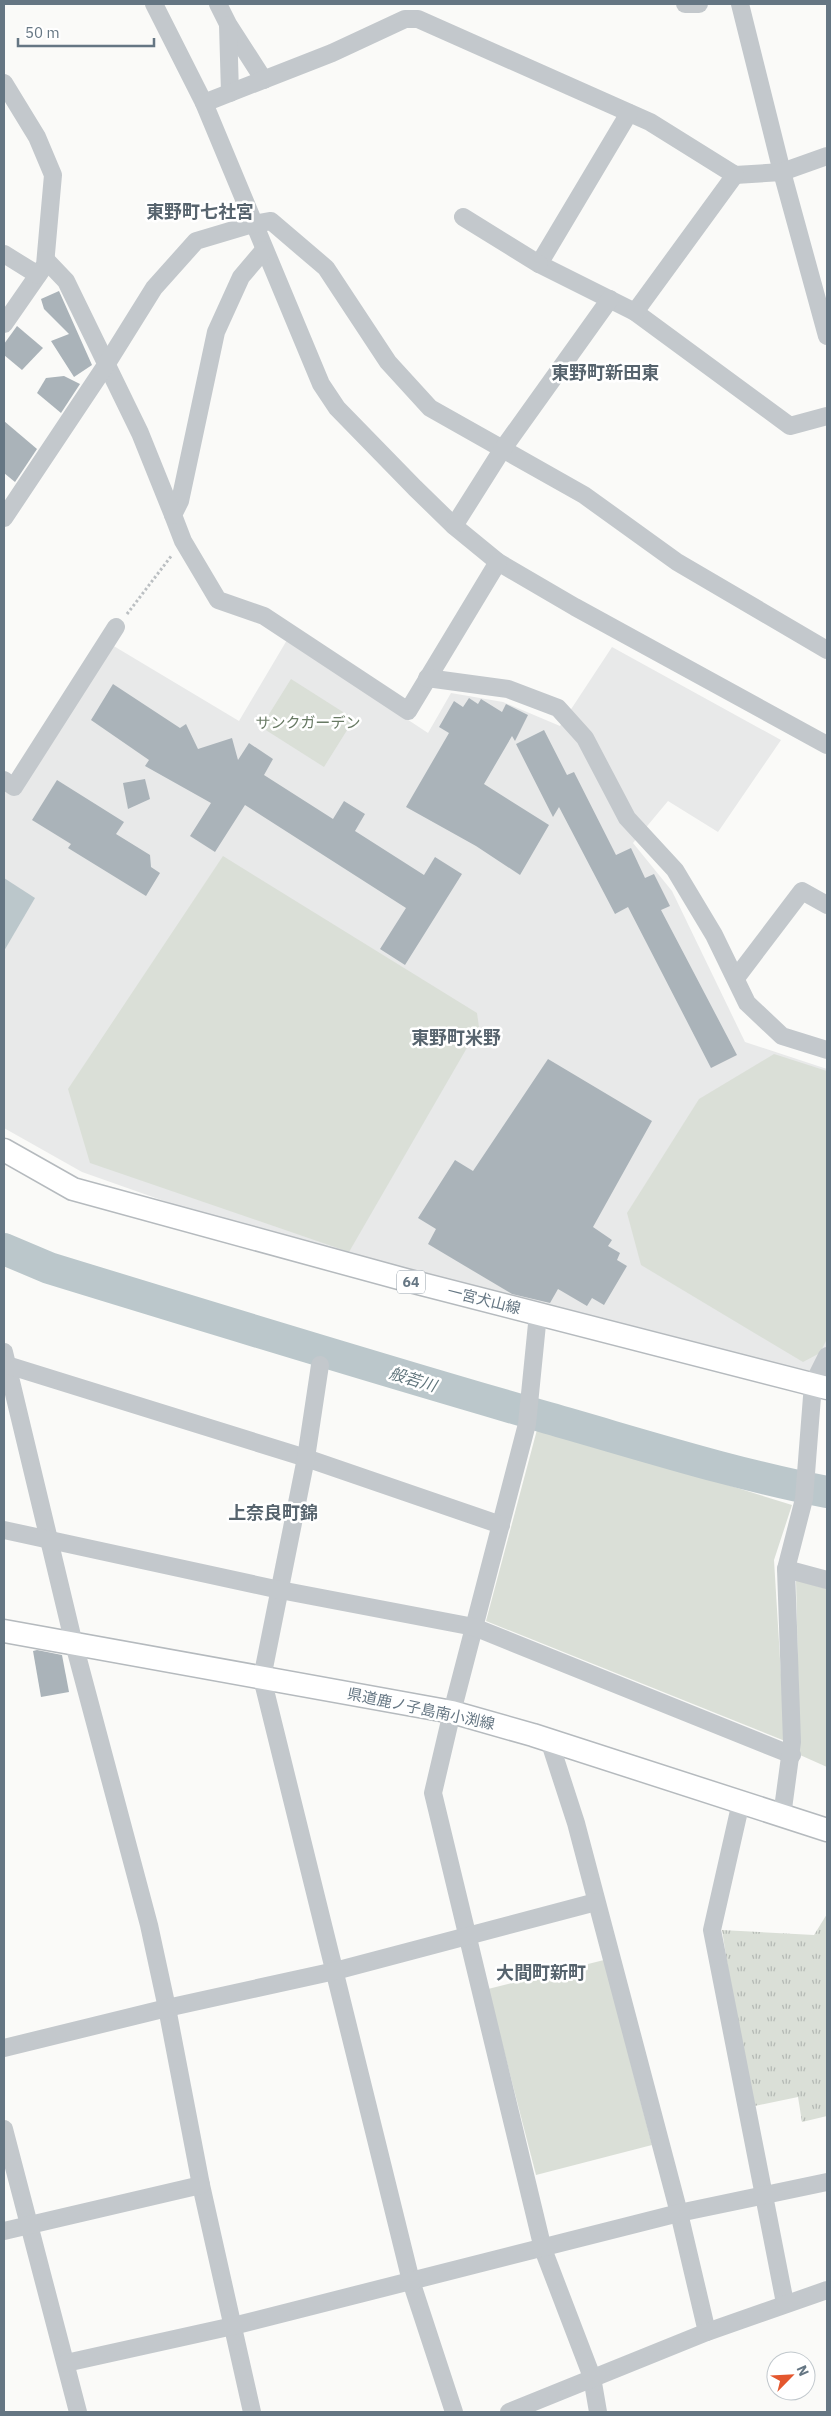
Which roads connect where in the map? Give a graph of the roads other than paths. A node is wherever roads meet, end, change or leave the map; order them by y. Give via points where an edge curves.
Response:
1 (154, 4) edge
2 (218, 4) edge
3 (685, 4) edge
4 (699, 4) edge
5 (740, 4) edge
6 (228, 24) junction
7 (264, 80) junction
8 (4, 83) edge
9 (230, 92) junction
10 (204, 103) junction
11 (629, 113) junction
12 (827, 156) edge
13 (782, 172) junction
14 (736, 175) junction
15 (463, 217) dead end
16 (253, 224) junction
17 (264, 250) junction
18 (4, 254) edge
19 (539, 264) junction
20 (42, 268) junction
21 (610, 299) junction
22 (635, 312) junction
23 (4, 324) edge
24 (827, 336) edge
25 (106, 366) junction
26 (827, 416) edge
27 (502, 450) junction
28 (173, 515) junction
29 (4, 518) edge
30 (454, 526) junction
31 (498, 562) junction
32 (116, 627) road end
33 (827, 650) edge
34 (427, 678) junction
35 (827, 745) edge
36 (4, 780) edge
37 (827, 905) edge
38 (736, 978) junction
39 (827, 1050) edge
40 (4, 1150) edge
41 (538, 1314) junction
42 (827, 1356) edge
43 (5, 1360) edge
44 (320, 1365) dead end
45 (820, 1386) edge
46 (306, 1458) junction
47 (501, 1525) junction
48 (4, 1530) edge
49 (48, 1539) junction
50 (786, 1568) junction
51 (827, 1580) edge
52 (280, 1590) junction
53 (474, 1627) junction
54 (4, 1631) edge
55 (74, 1644) junction
56 (262, 1678) junction
57 (452, 1712) junction
58 (549, 1740) junction
59 (792, 1755) junction
60 (741, 1802) junction
61 (782, 1816) junction
62 (827, 1830) edge
63 (596, 1902) junction
64 (467, 1936) junction
65 (335, 1971) junction
66 (167, 2008) junction
67 (4, 2048) edge
68 (4, 2129) edge
69 (827, 2182) edge
70 (201, 2185) junction
71 (763, 2196) junction
72 (679, 2213) junction
73 (29, 2225) junction
74 (4, 2230) edge
75 (543, 2249) junction
76 (412, 2281) junction
77 (827, 2290) edge
78 (785, 2303) junction
79 (233, 2326) junction
80 (707, 2332) junction
81 (66, 2363) junction
82 (592, 2377) junction
83 (78, 2412) edge
84 (252, 2412) edge
85 (454, 2412) edge
86 (509, 2412) edge
87 (598, 2412) edge

1 - 10 street
2 - 6 street
3 - 4 street
5 - 13 street
6 - 7 street
6 - 9 street
7 - 9 street
7 - 11 street via 332,53 404,18 418,19
8 - 20 street via 37,137 53,175
9 - 10 street
10 - 16 street
11 - 14 street via 650,122
11 - 19 street
12 - 13 street
13 - 14 street
13 - 24 street
14 - 22 street
15 - 19 street
16 - 17 street
16 - 25 street via 196,242 154,288
16 - 27 street via 271,221 326,268 388,362 430,408
17 - 28 street via 241,276 216,332 180,501
17 - 30 street via 321,384 337,408
18 - 20 street
19 - 21 street
20 - 23 street
20 - 25 street via 66,281
21 - 22 street
21 - 27 street
22 - 26 street via 790,426
25 - 28 street via 140,433
25 - 29 street
27 - 30 street
27 - 33 street via 584,496 677,562
28 - 34 street via 183,541 218,600 264,616 408,712
30 - 31 street
31 - 34 street
31 - 35 street
32 - 36 street via 14,787
34 - 38 street via 508,689 558,708 585,738 627,818 675,870
37 - 38 street via 802,891
38 - 39 street via 747,1003 782,1036
40 - 41 main road, 一宮犬山線 / 64 via 74,1189
41 - 45 main road, 一宮犬山線 / 64
41 - 47 street via 531,1406
42 - 45 street
43 - 46 street
43 - 49 street
44 - 46 street
45 - 50 street via 804,1499
46 - 47 street
46 - 52 street
47 - 53 street
48 - 49 street
49 - 52 street
49 - 55 street
50 - 51 street
50 - 59 street
52 - 53 street
52 - 56 street
53 - 57 street
53 - 59 street
54 - 55 main road, 県道鹿ノ子島南小渕線
55 - 56 main road, 県道鹿ノ子島南小渕線
55 - 66 street via 149,1925
56 - 57 main road, 県道鹿ノ子島南小渕線
56 - 65 street
57 - 58 main road, 県道鹿ノ子島南小渕線
57 - 64 street via 433,1793
58 - 60 main road, 県道鹿ノ子島南小渕線
58 - 63 street via 576,1823
59 - 61 street
60 - 61 main road, 県道鹿ノ子島南小渕線
60 - 71 street via 712,1930
61 - 62 main road, 県道鹿ノ子島南小渕線
63 - 64 street
63 - 72 street
64 - 65 street
64 - 75 street
65 - 66 street
65 - 76 street
66 - 67 street
66 - 70 street
68 - 73 street
69 - 71 street
70 - 73 street
70 - 79 street
71 - 72 street
71 - 78 street
72 - 75 street
72 - 80 street
73 - 74 street
73 - 81 street
75 - 76 street
75 - 82 street
76 - 79 street
76 - 85 street
77 - 78 street
78 - 80 street
79 - 81 street
79 - 84 street
80 - 82 street
81 - 83 street
82 - 86 street
82 - 87 street

